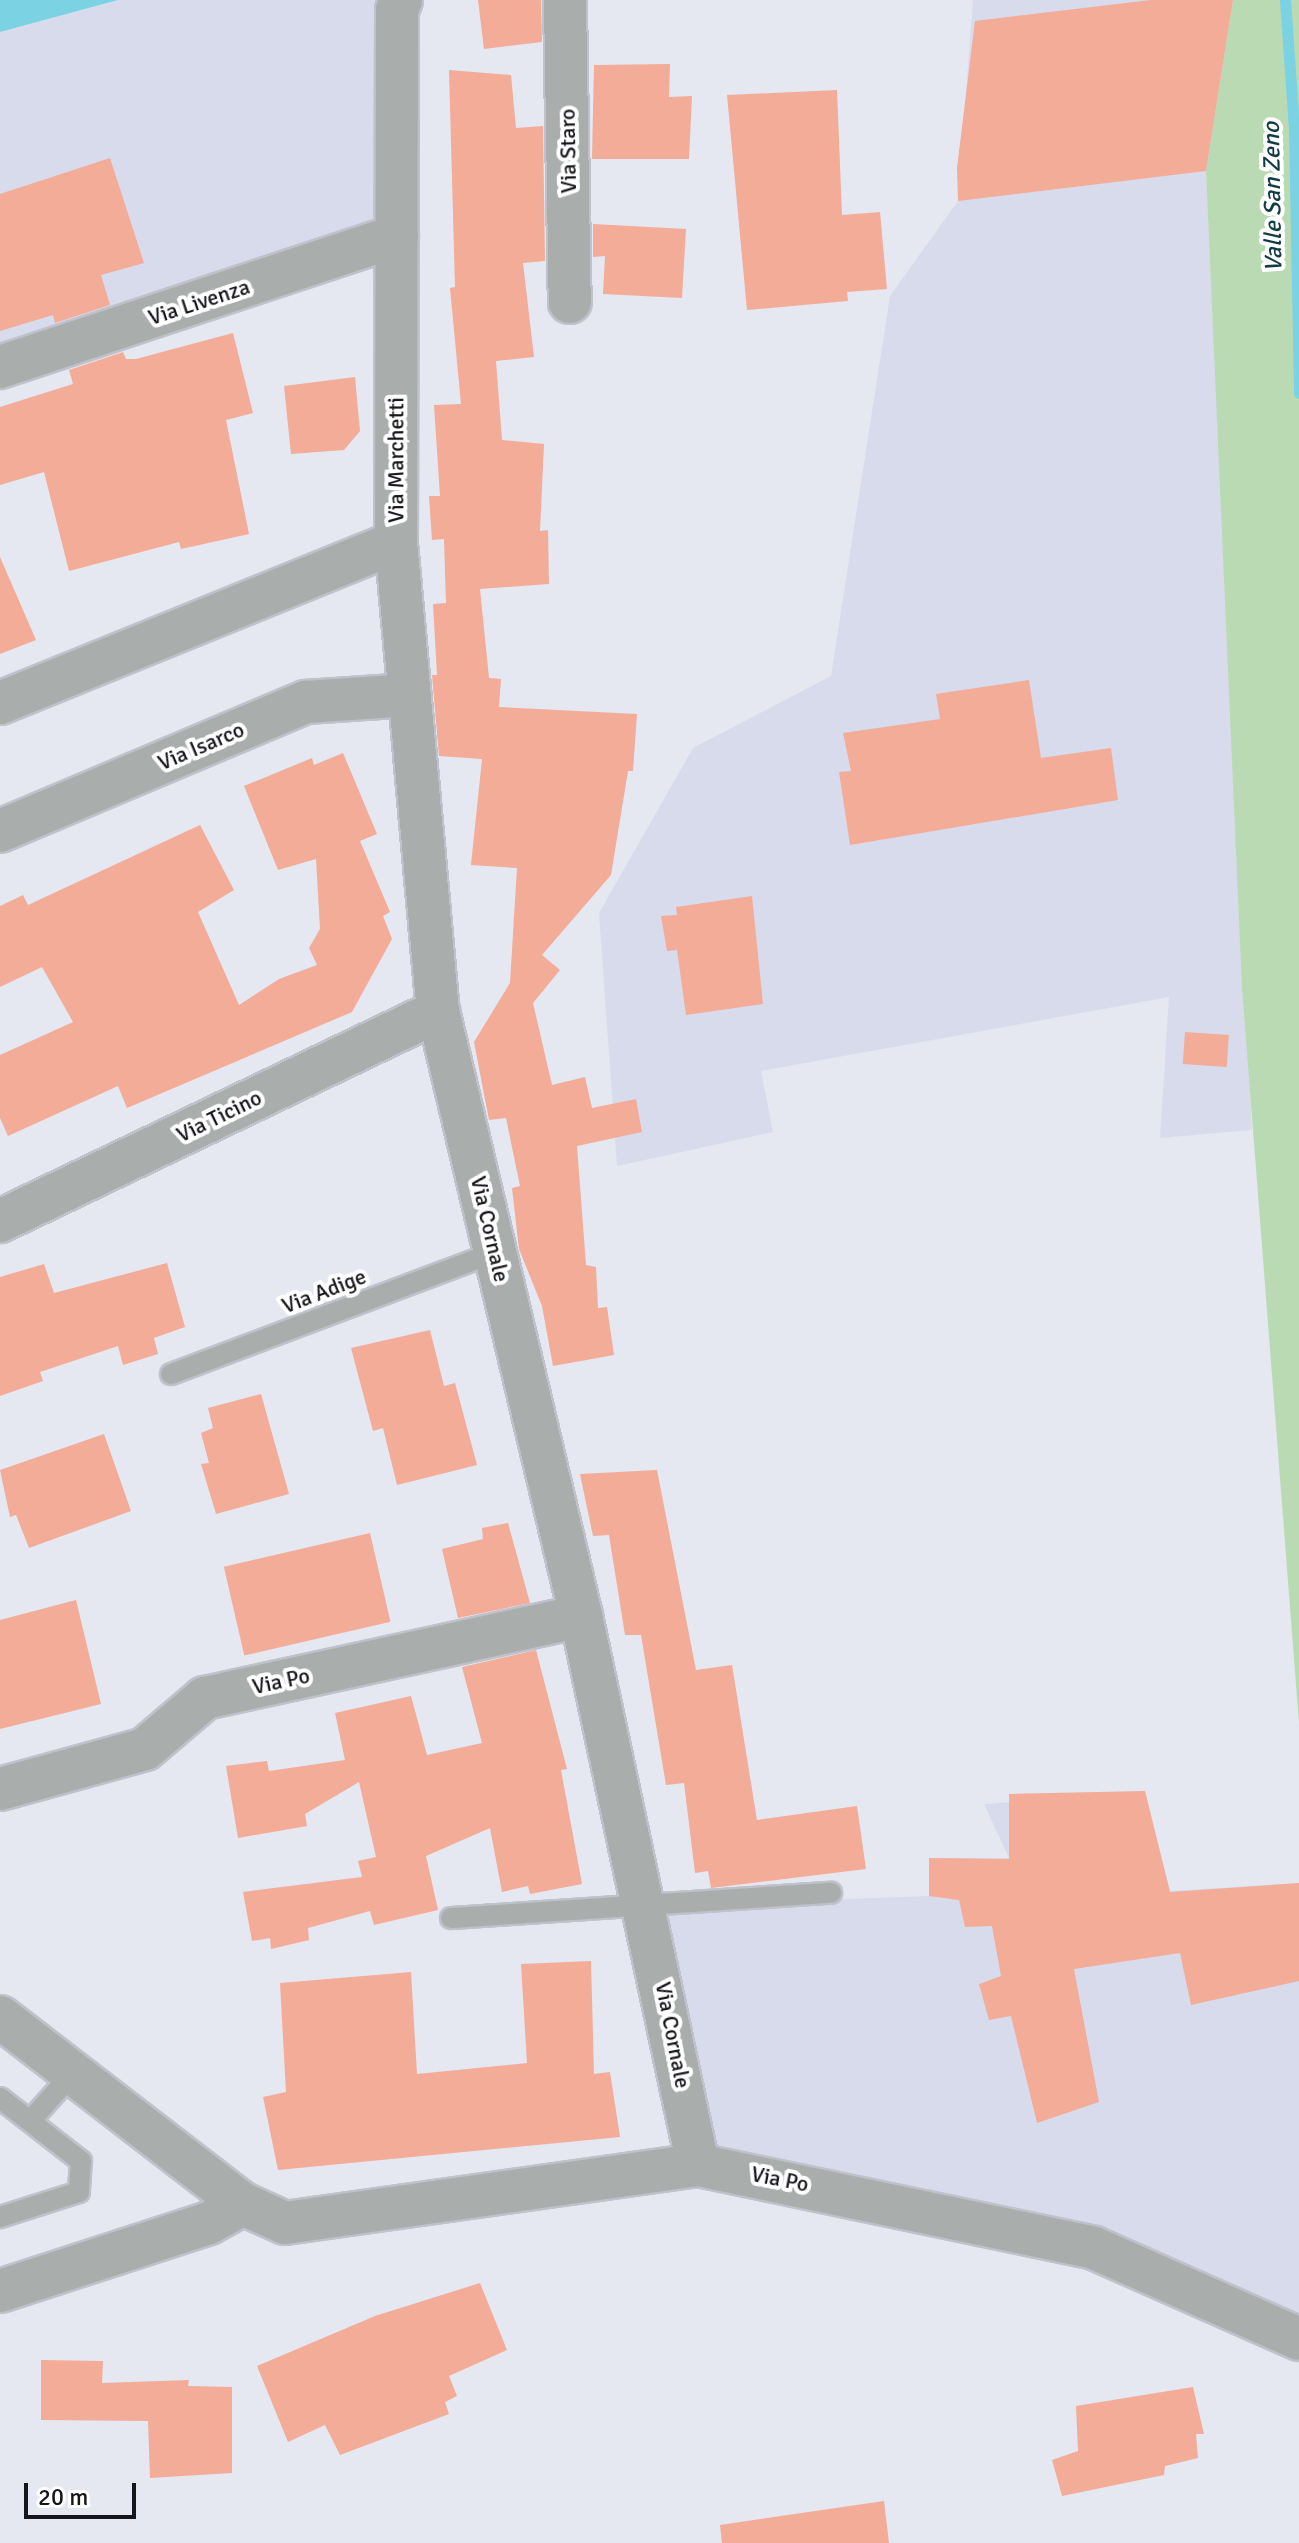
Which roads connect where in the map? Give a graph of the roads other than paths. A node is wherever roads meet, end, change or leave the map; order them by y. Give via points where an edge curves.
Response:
1 (401, 0) edge
2 (565, 0) edge
3 (397, 236) junction
4 (570, 302) dead end
5 (0, 367) edge
6 (396, 542) junction
7 (410, 695) junction
8 (0, 703) edge
9 (0, 831) edge
10 (438, 1011) junction
11 (0, 1221) edge
12 (495, 1252) junction
13 (171, 1374) dead end
14 (581, 1616) junction
15 (0, 1789) edge
16 (831, 1893) dead end
17 (647, 1905) junction
18 (451, 1918) dead end
19 (0, 2017) edge
20 (73, 2073) junction
21 (0, 2098) edge
22 (31, 2120) junction
23 (698, 2165) junction
24 (243, 2204) junction
25 (0, 2217) edge
26 (0, 2291) edge
27 (1299, 2339) edge

1 - 3 street, Via Marchetti
2 - 4 street, Via Staro
3 - 5 street, Via Livenza
3 - 6 street, Via Marchetti
6 - 7 street, Via Cornale
6 - 8 street, Via Marchetti
7 - 9 street, Via Isarco via 306,702
7 - 10 street, Via Cornale
10 - 11 street, Via Ticino
10 - 12 street, Via Cornale
12 - 13 lane, Via Adige
12 - 14 street, Via Cornale
14 - 15 street, Via Po via 205,1698 145,1749
14 - 17 street, Via Cornale
16 - 17 lane
17 - 18 lane
17 - 23 street, Via Cornale
19 - 20 street, Via Po
20 - 22 lane
20 - 24 street, Via Po
21 - 22 lane
22 - 25 lane via 81,2161 79,2192
23 - 24 street, Via Po via 285,2223
23 - 27 street, Via Po via 1094,2248
24 - 26 street via 209,2223

